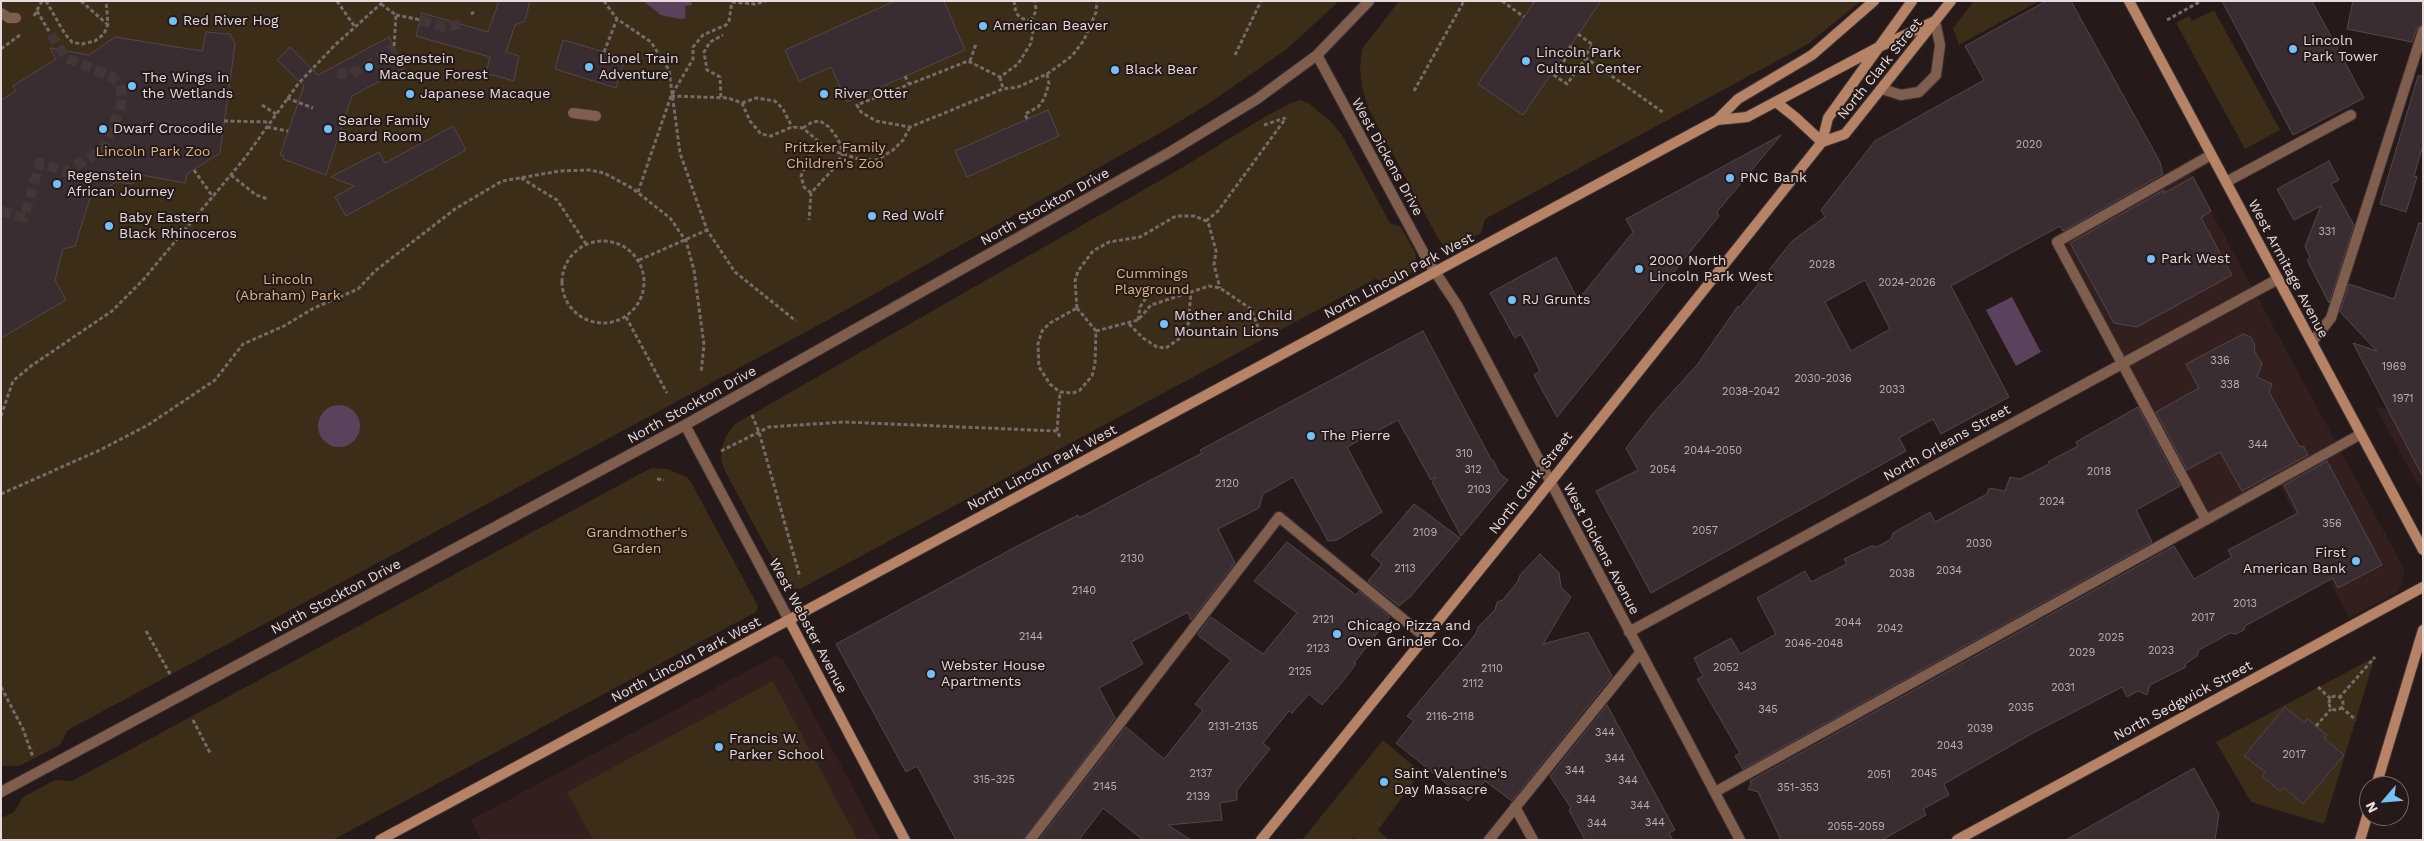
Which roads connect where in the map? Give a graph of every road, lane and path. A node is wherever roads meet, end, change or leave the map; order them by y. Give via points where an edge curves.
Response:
1 (46, 1) edge
2 (81, 1) edge
3 (106, 1) edge
4 (337, 1) edge
5 (604, 1) edge
6 (766, 1) edge
7 (1014, 1) edge
8 (1035, 1) edge
9 (1097, 1) edge
10 (1261, 1) edge
11 (1369, 1) edge
12 (1464, 1) edge
13 (1502, 1) edge
14 (1514, 1) edge
15 (1874, 1) edge
16 (1912, 1) edge
17 (1951, 1) edge
18 (2129, 1) edge
19 (2201, 1) edge
20 (732, 2) edge
21 (382, 3) edge
22 (1510, 7) junction
23 (37, 11) dead end
24 (1, 13) edge
25 (396, 15) junction
26 (1524, 17) dead end
27 (16, 18) dead end
28 (618, 18) junction
29 (421, 20) tunnel mouth
30 (2167, 20) dead end
31 (1031, 21) junction
32 (1935, 21) junction
33 (108, 24) junction
34 (355, 27) junction
35 (2423, 31) edge
36 (50, 33) tunnel mouth
37 (1578, 34) dead end
38 (723, 35) dead end
39 (976, 44) dead end
40 (394, 47) dead end
41 (1877, 48) junction
42 (604, 52) dead end
43 (1235, 55) dead end
44 (1317, 55) junction
45 (1585, 58) junction
46 (970, 62) junction
47 (1047, 74) junction
48 (905, 76) dead end
49 (1000, 77) junction
50 (909, 84) junction
51 (1003, 89) junction
52 (1882, 89) junction
53 (1414, 91) dead end
54 (671, 96) junction
55 (721, 97) junction
56 (287, 98) junction
57 (1776, 102) junction
58 (742, 103) junction
59 (262, 104) dead end
60 (313, 108) dead end
61 (1664, 112) dead end
62 (574, 113) dead end
63 (276, 114) junction
64 (2351, 115) dead end
65 (596, 116) dead end
66 (1027, 119) dead end
67 (224, 120) dead end
68 (1718, 120) junction
69 (270, 122) junction
70 (1264, 125) dead end
71 (267, 126) junction
72 (792, 127) junction
73 (803, 128) junction
74 (910, 128) junction
75 (288, 131) dead end
76 (817, 142) junction
77 (1822, 142) junction
78 (843, 153) junction
79 (2211, 154) junction
80 (194, 170) dead end
81 (231, 175) junction
82 (521, 178) junction
83 (2226, 182) junction
84 (638, 192) junction
85 (811, 193) junction
86 (213, 197) junction
87 (268, 199) dead end
88 (809, 220) dead end
89 (1206, 221) junction
90 (707, 230) junction
91 (686, 241) junction
92 (586, 244) junction
93 (639, 260) junction
94 (1435, 272) junction
95 (2278, 278) junction
96 (1220, 288) junction
97 (1151, 290) dead end
98 (1191, 292) junction
99 (1077, 308) junction
100 (626, 317) junction
101 (1138, 320) junction
102 (796, 322) dead end
103 (1129, 324) junction
104 (1259, 330) dead end
105 (1096, 331) junction
106 (2312, 342) junction
107 (2122, 363) junction
108 (701, 373) dead end
109 (1060, 392) junction
110 (667, 393) dead end
111 (752, 415) dead end
112 (1, 416) edge
113 (685, 425) junction
114 (1057, 431) junction
115 (759, 432) junction
116 (2361, 434) junction
117 (1060, 438) dead end
118 (721, 451) dead end
119 (657, 479) dead end
120 (664, 480) dead end
121 (1550, 483) junction
122 (1, 494) edge
123 (2206, 520) junction
124 (2423, 550) edge
125 (800, 577) dead end
126 (2423, 587) edge
127 (789, 620) junction
128 (2423, 630) edge
129 (146, 631) dead end
130 (1629, 632) junction
131 (1425, 638) junction
132 (1640, 653) junction
133 (2375, 657) dead end
134 (170, 674) dead end
135 (1, 687) edge
136 (2318, 687) dead end
137 (2339, 698) junction
138 (2331, 699) junction
139 (2332, 708) junction
140 (2341, 708) junction
141 (193, 720) dead end
142 (2356, 720) dead end
143 (2316, 726) dead end
144 (210, 753) dead end
145 (33, 758) dead end
146 (2379, 776) edge
147 (1, 792) edge
148 (1715, 792) junction
149 (1515, 808) junction
150 (2365, 826) edge
151 (2361, 839) edge
152 (380, 840) edge
153 (905, 840) edge
154 (1030, 840) edge
155 (1261, 840) edge
156 (1489, 840) edge
157 (1533, 840) edge
158 (1740, 840) edge
159 (1957, 840) edge

1 - 33 path via 72,42 96,41
2 - 33 path
3 - 33 path
4 - 34 path
5 - 28 path
6 - 20 path via 755,4
7 - 31 path via 1016,13
8 - 31 path via 1036,11
9 - 47 path via 1096,12 1084,40 1072,56
10 - 43 path
11 - 44 street, North Stockton Drive
12 - 53 path
13 - 22 path
14 - 22 path
15 - 68 street, North Lincoln Park West via 1812,55 1738,99
16 - 41 street, North Clark Street
17 - 32 street, North Clark Street
18 - 79 street, West Armitage Avenue
19 - 30 path
20 - 54 path via 726,25 704,34 693,47 693,59
21 - 25 path
21 - 34 path
22 - 26 path
23 - 36 path
24 - 27 street
25 - 29 path
25 - 40 path
28 - 42 path
28 - 54 path via 651,42 669,70
31 - 49 path via 1031,43 1027,52 1018,64
32 - 41 street, North Lincoln Park West
32 - 52 street, North Clark Street
32 - 52 street via 1940,45 1936,75 1919,92 1901,94
34 - 56 path
35 - 106 street via 2331,318
37 - 45 path via 1593,45
38 - 55 path via 710,42 704,52 707,70 720,77
39 - 46 path
41 - 57 street, North Lincoln Park West
41 - 77 street, North Clark Street via 1828,118
44 - 94 street, West Dickens Drive
44 - 113 street, North Stockton Drive via 1257,99 1201,134
45 - 45 path via 1567,84 1554,76 1571,47
45 - 61 path
46 - 49 path
46 - 50 path
47 - 51 path via 1018,87
47 - 66 path via 1044,98 1038,108 1025,114
48 - 50 path
49 - 51 path
50 - 74 path via 857,105 861,112 876,121
51 - 74 path
52 - 77 street, North Clark Street via 1845,134
54 - 55 path
54 - 84 path
54 - 90 path via 680,154
55 - 58 path
56 - 60 path
56 - 63 path
57 - 68 street, North Lincoln Park West via 1747,117
57 - 77 street
58 - 72 path via 756,98 775,101
58 - 72 path via 750,121 761,134 770,136
59 - 63 path
62 - 65 street
63 - 69 path
64 - 83 street
67 - 69 path
68 - 94 street, North Lincoln Park West
69 - 71 path
70 - 89 path via 1286,118 1218,210
71 - 75 path
71 - 81 path
72 - 73 path
73 - 76 path
73 - 78 path via 820,121 829,127
74 - 78 path via 898,145 876,160 862,160
76 - 78 path via 836,153
76 - 85 path via 801,176 804,187
77 - 121 street, North Clark Street
78 - 85 path
79 - 83 street, West Armitage Avenue
79 - 107 street via 2057,242
80 - 86 path
81 - 86 path
81 - 87 path via 256,195
82 - 84 path via 589,170 604,173
82 - 92 path via 557,200
82 - 122 path via 502,180 455,208 375,271 358,289 243,344 215,380 148,425
83 - 95 street, West Armitage Avenue
84 - 91 path via 670,218
85 - 88 path
86 - 112 path via 143,280 112,311 13,381
89 - 96 path via 1213,237 1214,265
89 - 99 path via 1195,216 1176,216 1140,237 1109,242 1093,252 1078,271 1075,282
90 - 91 path
90 - 102 path via 735,272
91 - 93 path
91 - 108 path via 699,298 704,345
92 - 93 path via 610,241 621,244
92 - 100 path via 572,255 564,271 565,298 576,313 592,322 609,323
93 - 100 path via 645,285 642,297
94 - 121 street, West Dickens Avenue via 1457,305
94 - 127 street, North Lincoln Park West
95 - 106 street, West Armitage Avenue
95 - 107 street, North Orleans Street
96 - 98 path via 1209,286
96 - 104 path via 1252,309
97 - 101 path via 1140,307
98 - 101 path via 1151,305
98 - 103 path via 1184,336 1166,348 1157,347 1143,338
99 - 105 path
99 - 109 path via 1050,323 1042,331 1038,344 1039,367 1050,384
100 - 110 path
101 - 103 path
103 - 105 path
105 - 109 path via 1092,376 1080,390
106 - 116 street, West Armitage Avenue
107 - 123 street
107 - 130 street, North Orleans Street
109 - 114 path
111 - 115 path
113 - 127 street, West Webster Avenue
113 - 147 street, North Stockton Drive
114 - 115 path via 844,422 769,427
114 - 117 path
115 - 118 path
115 - 125 path
116 - 123 street
116 - 124 street, West Armitage Avenue
119 - 120 path
121 - 130 street, West Dickens Avenue
121 - 131 street, North Clark Street
123 - 148 street
126 - 159 street, North Sedgwick Street
127 - 152 street, North Lincoln Park West
127 - 153 street, West Webster Avenue
128 - 146 street
129 - 134 path
130 - 132 street, West Dickens Avenue
131 - 154 street via 1279,517
131 - 155 street, North Clark Street
132 - 148 street, West Dickens Avenue
132 - 149 street
133 - 137 path
135 - 145 path via 23,728
136 - 138 path
137 - 138 path
137 - 140 path
138 - 139 path
139 - 140 path
139 - 143 path
140 - 142 path
141 - 144 path
148 - 158 street, West Dickens Avenue
149 - 156 street
149 - 157 street
150 - 151 street

